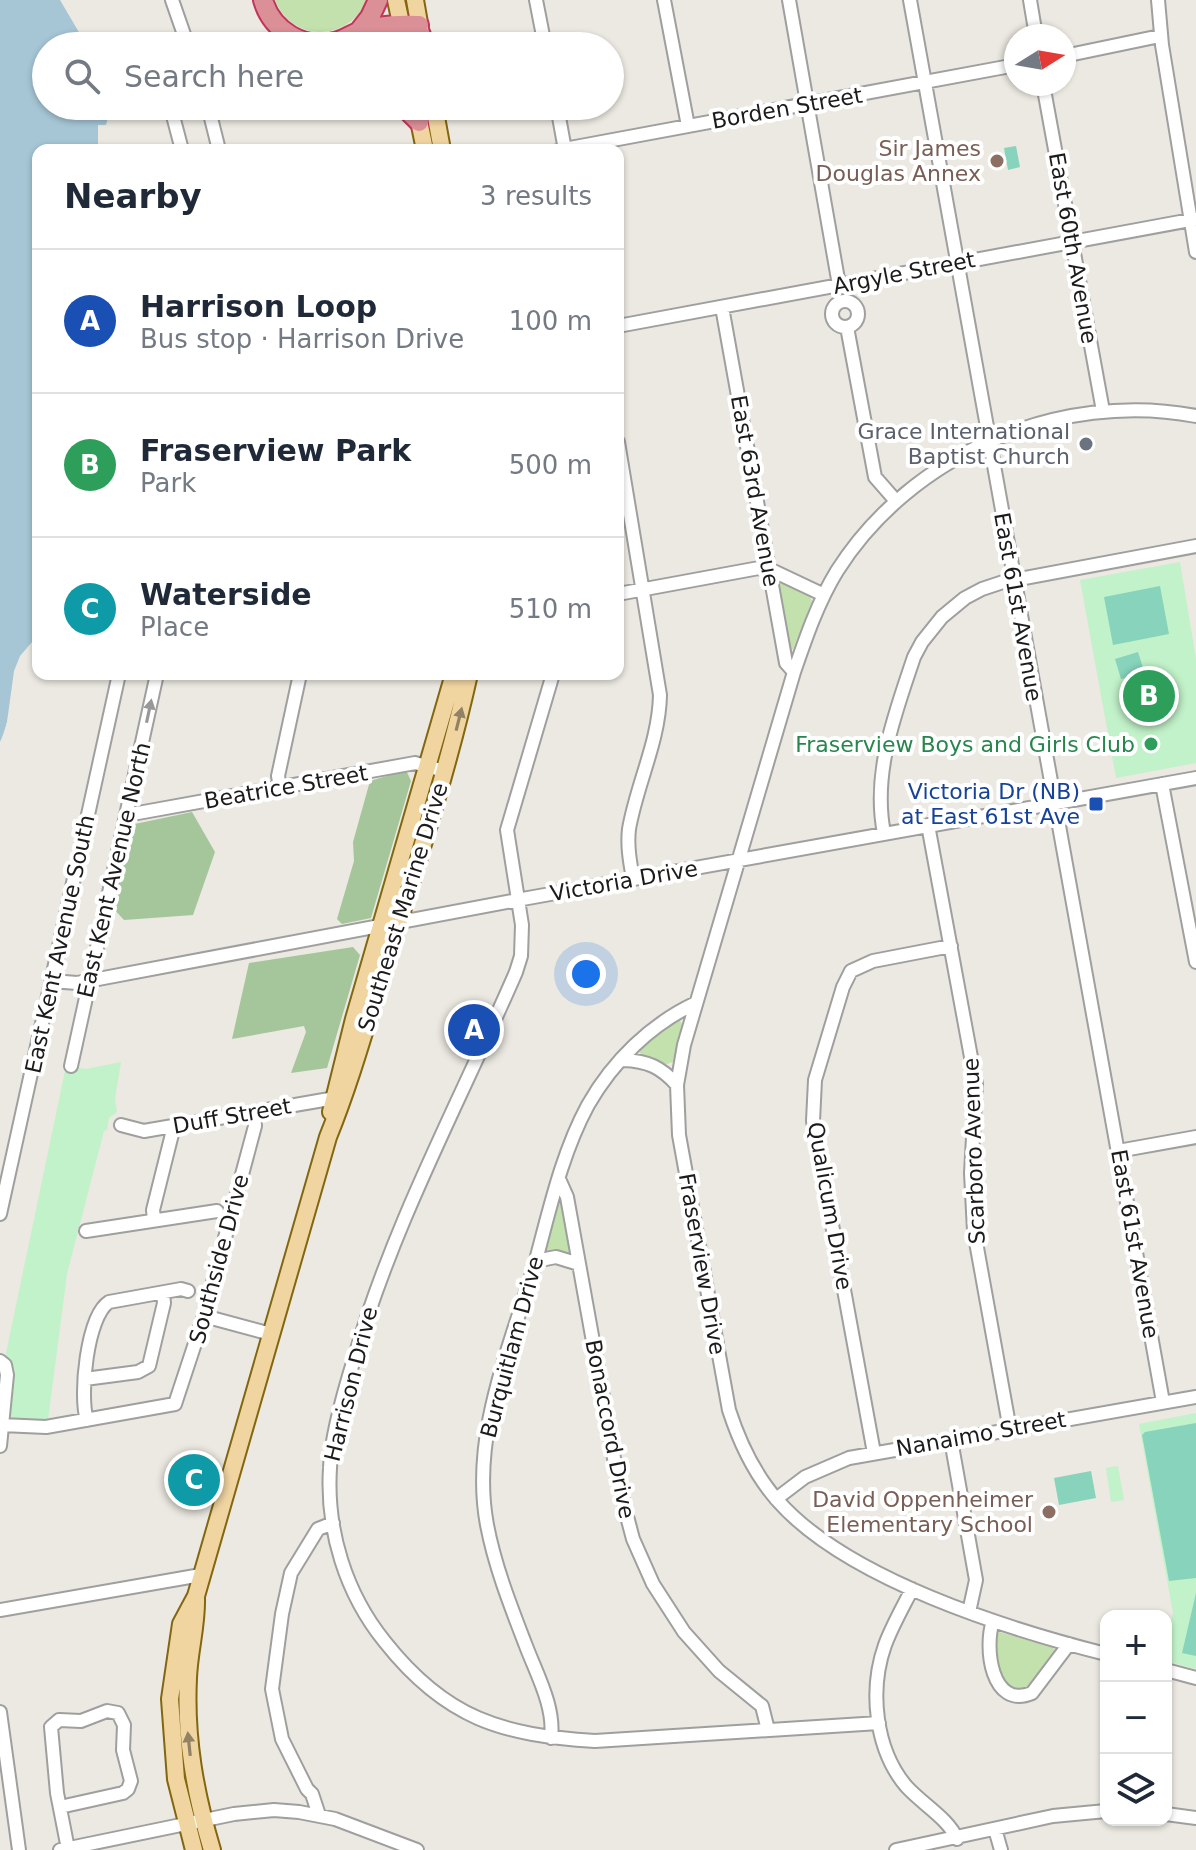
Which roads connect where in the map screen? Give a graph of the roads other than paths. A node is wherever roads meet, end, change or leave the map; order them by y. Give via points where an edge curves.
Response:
1 (172, 0) edge
2 (248, 0) edge
3 (263, 0) edge
4 (378, 0) edge
5 (396, 0) edge
6 (415, 0) edge
7 (536, 0) edge
8 (664, 0) edge
9 (789, 0) edge
10 (910, 0) edge
11 (1030, 0) edge
12 (1158, 0) edge
13 (1034, 24) edge
14 (359, 31) joint
15 (183, 32) edge
16 (268, 32) edge
17 (289, 32) edge
18 (370, 32) edge
19 (410, 32) edge
20 (412, 32) edge
21 (542, 32) edge
22 (1160, 36) junction
23 (1076, 54) edge
24 (1004, 67) edge
25 (926, 82) junction
26 (1045, 96) edge
27 (808, 104) junction
28 (174, 120) edge
29 (212, 120) edge
30 (419, 120) edge
31 (437, 120) edge
32 (559, 120) edge
33 (688, 126) junction
34 (180, 144) edge
35 (218, 144) edge
36 (424, 144) edge
37 (441, 144) edge
38 (562, 144) edge
39 (594, 144) edge
40 (1193, 219) edge
41 (1072, 242) junction
42 (1196, 252) edge
43 (957, 263) junction
44 (839, 285) junction
45 (722, 307) junction
46 (624, 325) edge
47 (847, 327) dead end
48 (1103, 411) junction
49 (1196, 416) edge
50 (989, 440) junction
51 (624, 476) edge
52 (896, 501) junction
53 (1196, 546) edge
54 (769, 569) junction
55 (1013, 580) junction
56 (644, 590) junction
57 (624, 593) edge
58 (824, 595) junction
59 (794, 672) junction
60 (118, 680) edge
61 (156, 680) edge
62 (299, 680) edge
63 (453, 680) edge
64 (467, 680) edge
65 (551, 680) edge
66 (436, 768) junction
67 (1196, 778) edge
68 (1162, 784) junction
69 (280, 787) junction
70 (1053, 803) junction
71 (128, 811) junction
72 (928, 825) junction
73 (884, 833) junction
74 (739, 860) junction
75 (633, 879) junction
76 (519, 900) junction
77 (398, 922) junction
78 (381, 925) junction
79 (951, 946) junction
80 (1196, 962) edge
81 (89, 979) junction
82 (52, 981) junction
83 (696, 1003) junction
84 (623, 1060) junction
85 (71, 1066) dead end
86 (677, 1085) junction
87 (338, 1097) junction
88 (254, 1112) junction
89 (121, 1125) dead end
90 (170, 1127) junction
91 (1196, 1137) edge
92 (1118, 1151) junction
93 (559, 1179) junction
94 (217, 1211) dead end
95 (0, 1214) edge
96 (154, 1219) junction
97 (86, 1231) dead end
98 (535, 1261) junction
99 (579, 1264) junction
100 (188, 1291) dead end
101 (163, 1293) junction
102 (204, 1316) junction
103 (271, 1334) junction
104 (0, 1361) edge
105 (85, 1379) junction
106 (1196, 1397) edge
107 (1163, 1402) junction
108 (87, 1420) junction
109 (2, 1425) junction
110 (1010, 1430) junction
111 (951, 1440) junction
112 (0, 1446) edge
113 (874, 1453) junction
114 (776, 1499) junction
115 (333, 1523) junction
116 (201, 1575) junction
117 (912, 1589) junction
118 (196, 1596) junction
119 (0, 1610) edge
120 (969, 1612) junction
121 (993, 1621) junction
122 (1069, 1644) junction
123 (1100, 1652) edge
124 (1172, 1672) edge
125 (1196, 1678) edge
126 (0, 1712) edge
127 (879, 1723) junction
128 (768, 1730) junction
129 (551, 1738) junction
130 (307, 1789) junction
131 (60, 1807) junction
132 (299, 1812) junction
133 (1100, 1812) edge
134 (319, 1815) junction
135 (1172, 1815) edge
136 (1196, 1818) edge
137 (204, 1821) junction
138 (186, 1824) junction
139 (995, 1829) junction
140 (957, 1839) junction
141 (64, 1849) edge
142 (19, 1850) edge
143 (194, 1850) edge
144 (212, 1850) edge
145 (417, 1850) edge
146 (896, 1850) edge
147 (1001, 1850) edge

1 - 15 street
2 - 16 highway
3 - 17 highway via 275,23
4 - 14 highway
5 - 19 main road
6 - 20 main road
7 - 21 street
8 - 33 street
9 - 27 street
10 - 25 street, East 61st Avenue
11 - 13 street
12 - 22 street
14 - 18 highway
22 - 23 street
22 - 40 street
24 - 25 street, Borden Street
25 - 27 street, Borden Street
25 - 43 street, East 61st Avenue
26 - 41 street, East 60th Avenue
27 - 33 street, Borden Street
27 - 44 street
28 - 34 street
29 - 35 street
30 - 36 main road
31 - 37 main road
32 - 38 street
33 - 39 street, Borden Street
40 - 41 street, Argyle Street
40 - 42 street
41 - 43 street, Argyle Street
41 - 48 street, East 60th Avenue
43 - 44 street, Argyle Street
43 - 50 street, East 61st Avenue
44 - 45 street, Argyle Street
45 - 46 street, Argyle Street
45 - 54 street, East 63rd Avenue
47 - 52 street via 875,477
48 - 49 street, Fraserview Drive
48 - 50 street, Fraserview Drive
50 - 52 street, Fraserview Drive
50 - 55 street, East 61st Avenue
51 - 56 street
52 - 58 street, Fraserview Drive via 853,548
53 - 55 street
54 - 56 street
54 - 58 street
54 - 59 street, East 63rd Avenue via 786,663
55 - 70 street, East 61st Avenue
55 - 73 street via 965,598 933,627 914,657 882,768
56 - 57 street
56 - 75 street via 660,715 629,828
58 - 59 street, Fraserview Drive
59 - 74 street, Fraserview Drive
60 - 82 street, East Kent Avenue South
71 -> 61 street, East Kent Avenue North
62 - 69 street
63 - 66 main road, Southeast Marine Drive
66 -> 64 main road, Southeast Marine Drive
65 - 76 street, Harrison Drive via 507,830
66 - 69 street, Beatrice Street via 415,763
66 - 77 main road, Southeast Marine Drive
66 - 78 main road, Southeast Marine Drive
67 - 68 street, Victoria Drive
68 - 70 street, Victoria Drive
68 - 80 street
69 - 71 street, Beatrice Street
70 - 72 street, Victoria Drive
70 - 92 street, East 61st Avenue
71 - 81 street, East Kent Avenue North
72 - 73 street, Victoria Drive
72 - 79 street, Scarboro Avenue
73 - 74 street, Victoria Drive
74 - 75 street, Victoria Drive
74 - 83 street, Fraserview Drive
75 - 76 street, Victoria Drive
76 - 77 street, Victoria Drive
76 - 115 street, Harrison Drive via 523,937 516,972 393,1244 365,1320 329,1466
77 - 78 street, Victoria Drive
77 - 87 main road, Southeast Marine Drive
78 - 81 street, Victoria Drive
78 - 87 main road, Southeast Marine Drive
79 - 110 street, Scarboro Avenue via 976,1084 974,1231
79 - 113 street, Qualicum Drive via 873,961 851,971 815,1080 813,1121
81 - 82 street, Victoria Drive
81 - 85 street, East Kent Avenue North
82 - 95 street, East Kent Avenue South
83 - 84 street, Burquitlam Drive via 660,1022
83 - 86 street, Fraserview Drive
84 - 86 street via 649,1062
84 - 93 street, Burquitlam Drive via 589,1104
86 - 114 street, Fraserview Drive via 679,1135 729,1410 752,1466
87 - 88 street, Duff Street
87 - 103 main road, Southeast Marine Drive
88 - 90 street, Duff Street
88 - 102 street, Southside Drive via 255,1126
89 - 90 street, Duff Street via 144,1131
90 - 96 street
91 - 92 street
92 - 107 street, East 61st Avenue
93 - 98 street, Burquitlam Drive
93 - 99 street, Bonaccord Drive
94 - 96 street
96 - 97 street
98 - 99 street via 556,1257
98 - 129 street, Burquitlam Drive via 487,1426 482,1477 495,1559 552,1715
99 - 128 street, Bonaccord Drive via 633,1539 653,1584 684,1632 719,1671 762,1706
100 - 101 street
101 - 105 street via 102,1306 90,1337
101 - 105 street via 149,1366
102 - 103 street
102 - 108 street, Southside Drive via 175,1404
103 - 116 main road, Southeast Marine Drive
104 - 109 street via 7,1375
105 - 108 street
106 - 107 street, Nanaimo Street
107 - 110 street, Nanaimo Street
108 - 109 street via 46,1427
109 - 112 street
110 - 111 street, Nanaimo Street
111 - 113 street, Nanaimo Street
111 - 120 street via 976,1580
113 - 114 street, Nanaimo Street via 816,1471
114 - 117 street, Fraserview Drive via 812,1532
115 - 129 street, Harrison Drive via 353,1595 382,1639 419,1680 485,1722
115 - 130 street via 318,1529 291,1573 273,1679 282,1739
116 - 118 main road, Southeast Marine Drive
116 - 119 street
117 - 120 street, Fraserview Drive
117 - 127 street via 879,1666
137 -> 118 main road, Southeast Marine Drive via 187,1722
118 - 138 main road, Southeast Marine Drive via 181,1624 170,1699 172,1753
120 - 121 street, Fraserview Drive
121 - 122 street, Fraserview Drive
121 - 122 street via 987,1636 995,1677 1012,1696 1032,1693
122 - 123 street, Fraserview Drive
124 - 125 street
126 - 142 street
127 - 128 street, Harrison Drive
127 - 140 street via 899,1778
128 - 129 street, Harrison Drive via 595,1741
130 - 132 street
130 - 134 street
131 - 131 street via 53,1724 118,1713 124,1725 128,1789
131 - 141 street
132 - 134 street
132 - 137 street via 264,1811
133 - 139 street
134 - 145 street
135 - 136 street
137 - 138 street
137 - 144 main road, Southeast Marine Drive
138 - 141 street
138 - 143 main road, Southeast Marine Drive
139 - 140 street
139 - 147 street
140 - 146 street

